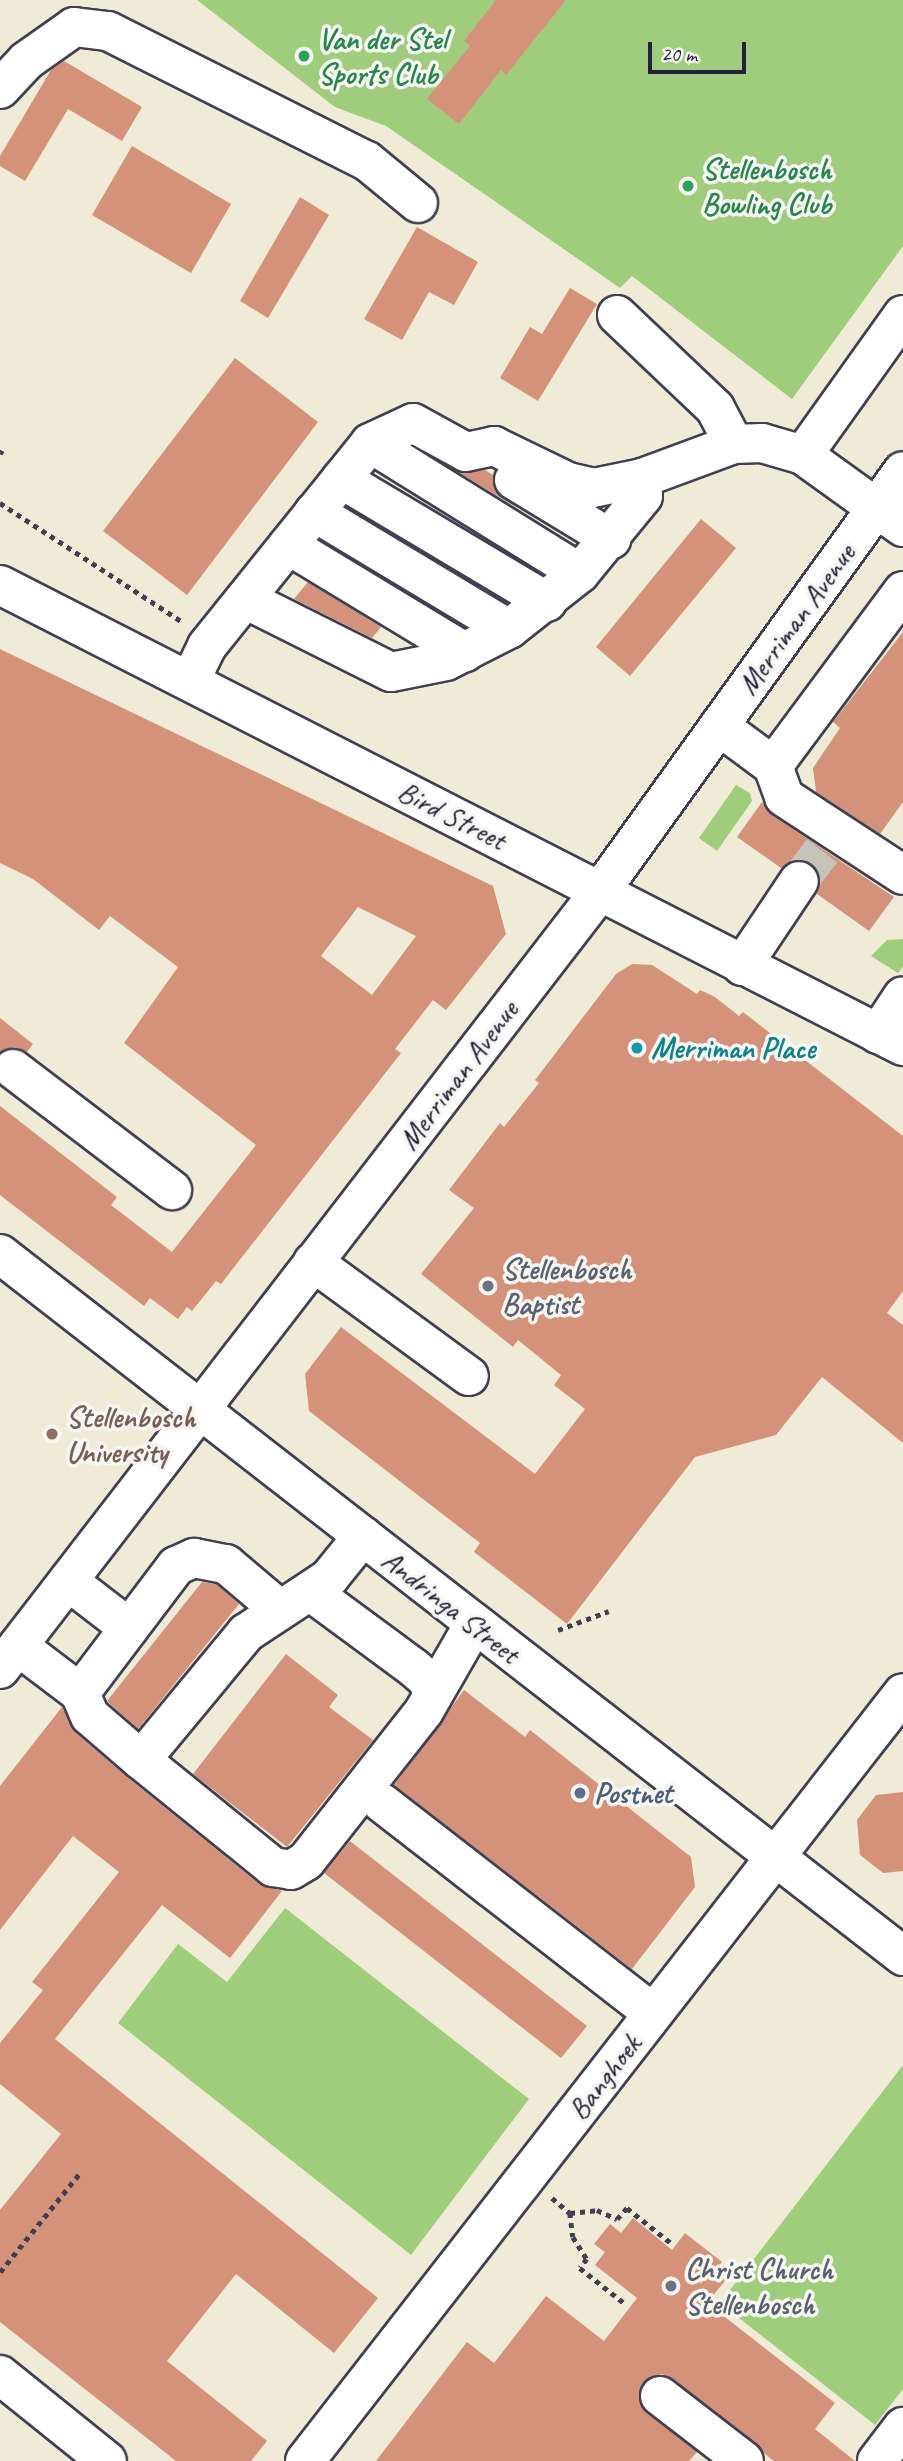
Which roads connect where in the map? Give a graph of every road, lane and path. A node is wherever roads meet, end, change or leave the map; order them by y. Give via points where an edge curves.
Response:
1 (0, 89) edge
2 (418, 203) dead end
3 (617, 314) dead end
4 (903, 315) edge
5 (734, 444) junction
6 (466, 452) junction
7 (803, 455) junction
8 (903, 471) edge
9 (642, 478) junction
10 (0, 503) edge
11 (314, 513) junction
12 (890, 517) edge
13 (0, 585) edge
14 (903, 591) edge
15 (523, 611) junction
16 (182, 631) dead end
17 (190, 681) junction
18 (719, 726) junction
19 (772, 766) junction
20 (903, 875) edge
21 (799, 881) tunnel mouth
22 (601, 890) junction
23 (742, 966) junction
24 (903, 996) edge
25 (890, 1040) edge
26 (13, 1069) dead end
27 (172, 1190) dead end
28 (0, 1254) edge
29 (313, 1262) junction
30 (469, 1376) dead end
31 (200, 1407) junction
32 (363, 1536) junction
33 (68, 1581) junction
34 (294, 1600) junction
35 (609, 1611) dead end
36 (474, 1624) junction
37 (129, 1628) junction
38 (558, 1630) dead end
39 (9, 1658) edge
40 (80, 1693) junction
41 (903, 1693) edge
42 (433, 1695) junction
43 (141, 1760) junction
44 (382, 1803) dead end
45 (773, 1858) junction
46 (903, 1956) edge
47 (653, 2013) junction
48 (79, 2174) dead end
49 (562, 2206) dead end
50 (570, 2213) junction
51 (671, 2243) dead end
52 (0, 2272) edge
53 (624, 2303) dead end
54 (0, 2375) edge
55 (660, 2396) dead end
56 (107, 2461) edge
57 (305, 2461) edge
58 (744, 2461) edge

1 - 2 street via 26,61 74,27 108,31 367,161
3 - 5 street via 715,408
4 - 7 street
5 - 7 street via 762,443
5 - 9 street
6 - 9 street via 494,446 568,482 593,488
6 - 11 street via 413,423
6 - 15 street
7 - 12 street
8 - 12 street, Merriman Avenue
9 - 15 street via 643,496
10 - 16 path via 174,614 183,623
11 - 15 street
11 - 15 street
11 - 15 street
11 - 15 street
11 - 17 street via 208,646
12 - 18 street, Merriman Avenue
13 - 17 street, Bird Street
14 - 19 street
17 - 22 street, Bird Street
18 - 19 street
18 - 22 street, Merriman Avenue
19 - 20 street via 784,797 830,839
21 - 23 street
22 - 23 street, Bird Street
22 - 29 street, Merriman Avenue
23 - 25 street, Bird Street
24 - 25 street
26 - 27 street
28 - 31 street, Andringa Street
29 - 30 street
29 - 31 street, Merriman Avenue
31 - 32 street, Andringa Street
31 - 33 street, Merriman Avenue
32 - 34 street via 329,1578
32 - 36 street, Andringa Street
33 - 37 street
33 - 39 street, Merriman Avenue
34 - 37 street via 226,1564 194,1558 176,1566
34 - 42 street via 414,1668 428,1681
34 - 43 street via 246,1633
35 - 38 path
36 - 42 street
36 - 45 street, Andringa Street
37 - 40 street
39 - 40 street
40 - 43 street via 90,1716
41 - 45 street, Banghoek
42 - 43 street via 324,1839 306,1861 291,1870 273,1867
44 - 47 street
45 - 46 street, Andringa Street
45 - 47 street, Banghoek
47 - 57 street, Banghoek
48 - 52 path
49 - 50 path
50 - 51 path via 597,2210 617,2219 626,2208
50 - 53 path via 573,2237 587,2259 580,2268
54 - 56 street
55 - 58 street

